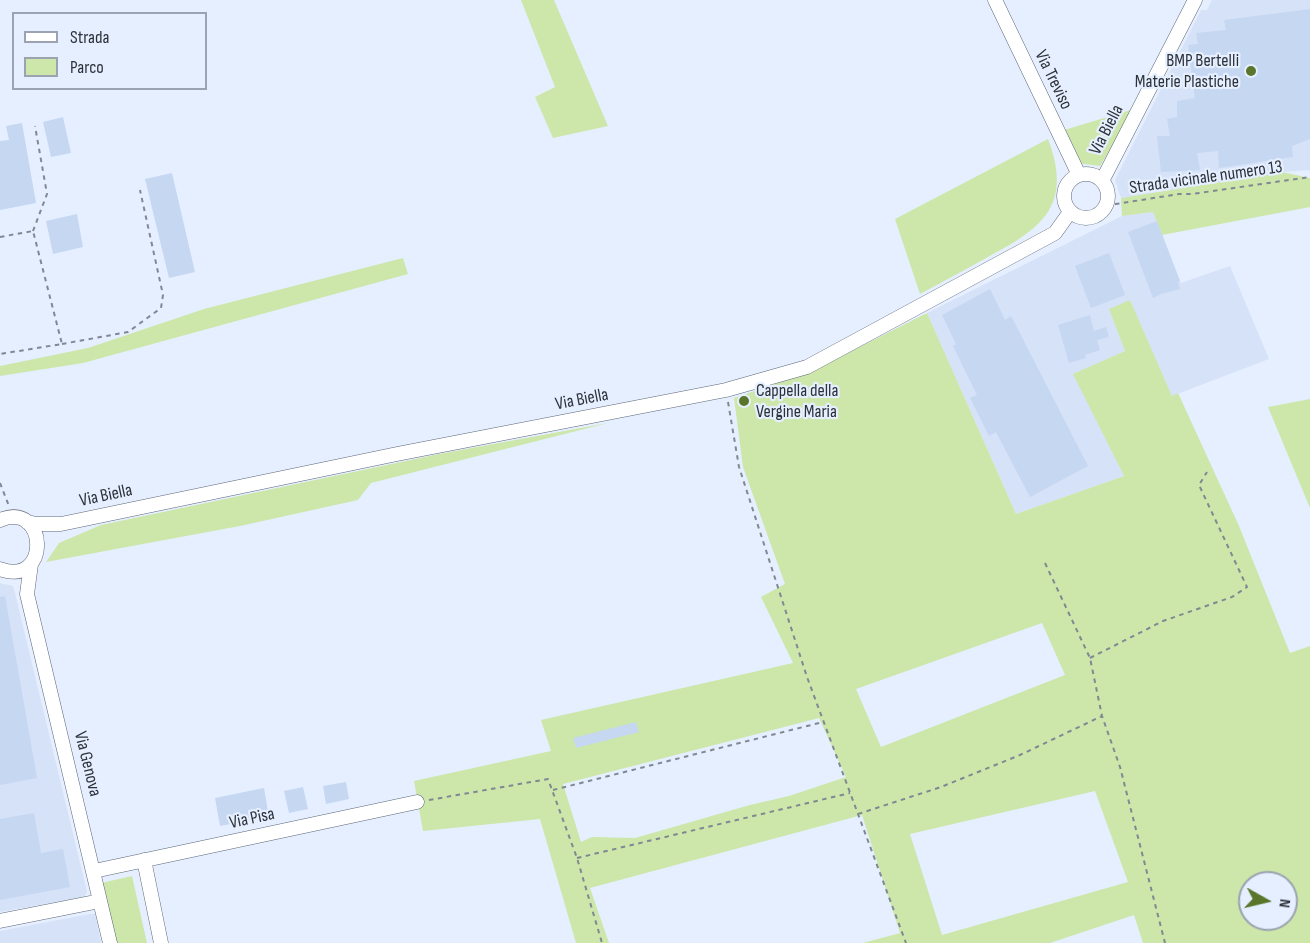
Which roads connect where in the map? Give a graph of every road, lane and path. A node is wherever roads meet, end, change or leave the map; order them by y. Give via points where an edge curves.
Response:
1 (995, 0) edge
2 (1194, 0) edge
3 (35, 126) dead end
4 (1079, 175) junction
5 (1310, 177) edge
6 (1102, 181) junction
7 (140, 190) dead end
8 (1107, 203) junction
9 (1070, 212) junction
10 (33, 231) junction
11 (0, 237) edge
12 (62, 344) junction
13 (0, 354) edge
14 (726, 390) junction
15 (1207, 472) dead end
16 (0, 483) edge
17 (6, 519) edge
18 (27, 522) junction
19 (61, 524) junction
20 (39, 545) junction
21 (1045, 563) dead end
22 (31, 564) junction
23 (5, 571) edge
24 (27, 594) junction
25 (1090, 658) junction
26 (1102, 716) junction
27 (823, 722) junction
28 (552, 790) junction
29 (850, 793) junction
30 (417, 802) joint
31 (858, 814) junction
32 (577, 858) junction
33 (144, 860) junction
34 (94, 871) junction
35 (100, 902) junction
36 (0, 921) edge
37 (110, 943) edge
38 (161, 943) edge
39 (602, 943) edge
40 (906, 943) edge
41 (1165, 943) edge

1 - 4 street, Via Treviso
2 - 6 street, Via Biella
3 - 10 path via 47,194
4 - 6 street via 1091,175
4 - 9 street via 1072,178 1064,191
5 - 8 path, Strada vicinale numero 13
6 - 8 street
7 - 12 path via 164,295 161,308 128,332
8 - 9 street via 1091,218
9 - 14 street, Via Biella via 1054,233 807,367
10 - 11 path
10 - 12 path
12 - 13 path
14 - 19 street, Via Biella
14 - 27 path via 740,467
15 - 25 path via 1198,485 1247,587 1232,597 1162,621
16 - 17 path
17 - 18 street, Via Biella
18 - 19 street, Via Biella
18 - 20 street
19 - 20 street, Via Biella
20 - 22 street, Via Genova
21 - 25 path
22 - 23 street via 17,571
22 - 24 street, Via Genova
23 - 24 street, Via Genova via 18,580
24 - 34 street, Via Genova
25 - 26 path
26 - 31 path via 941,787
26 - 41 path via 1120,766
27 - 28 path
27 - 29 path
28 - 30 path via 549,779
28 - 32 path
29 - 31 path
29 - 32 path
30 - 33 street, Via Pisa
31 - 40 path
32 - 39 path
33 - 34 street, Via Pisa
33 - 38 street
34 - 35 street, Via Genova
35 - 36 street
35 - 37 street, Via Genova

